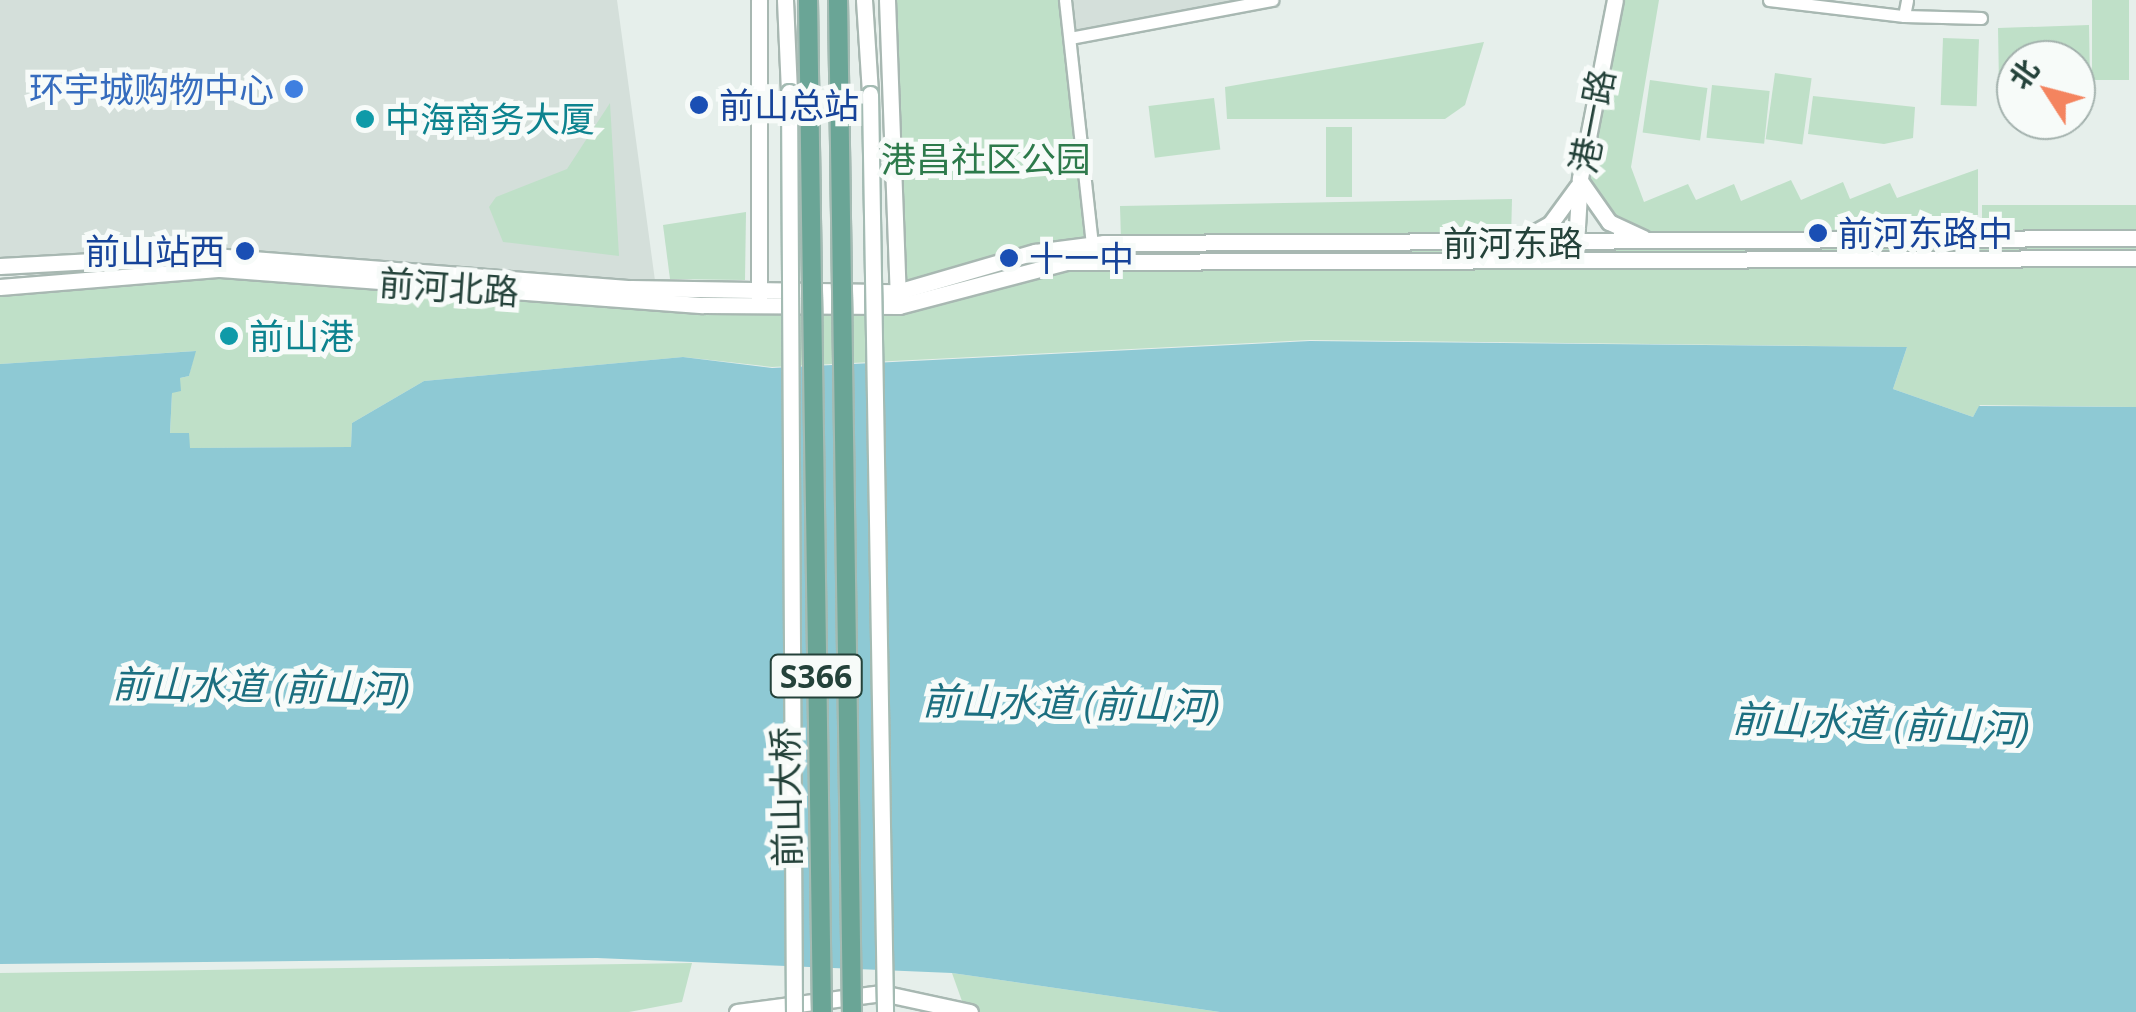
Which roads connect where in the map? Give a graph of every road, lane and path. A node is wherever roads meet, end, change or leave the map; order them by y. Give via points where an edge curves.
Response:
1 (759, 0) edge
2 (785, 0) edge
3 (808, 0) edge
4 (838, 0) edge
5 (864, 0) edge
6 (887, 0) edge
7 (1064, 0) edge
8 (1272, 0) edge
9 (1615, 0) edge
10 (1769, 0) edge
11 (1907, 0) edge
12 (1904, 16) junction
13 (1981, 18) dead end
14 (1070, 38) junction
15 (1580, 178) junction
16 (2136, 238) edge
17 (1676, 242) junction
18 (1513, 243) junction
19 (1576, 243) junction
20 (1092, 245) junction
21 (2136, 258) edge
22 (0, 266) edge
23 (0, 287) edge
24 (759, 298) junction
25 (898, 299) junction
26 (898, 995) junction
27 (737, 1012) edge
28 (794, 1012) edge
29 (822, 1012) edge
30 (852, 1012) edge
31 (884, 1012) edge
32 (917, 1012) edge
33 (970, 1012) edge

1 - 24 main road
2 - 28 main road, bridge
3 - 29 main road, 前山大桥 / S366, bridge
4 - 30 main road, 前山大桥 / S366, bridge
5 - 31 main road, bridge
6 - 25 main road
7 - 14 street
8 - 14 street
9 - 15 main road, 港一路
10 - 12 street
11 - 12 street
12 - 13 street
14 - 20 street
15 - 17 main road via 1609,222 1627,234
15 - 18 main road via 1550,224
15 - 19 main road, 港一路
16 - 17 main road, 前河东路
17 - 19 main road, 前河东路
18 - 19 main road, 前河东路
18 - 20 main road, 前河东路
20 - 25 main road, 前河东路 via 1035,252
21 - 25 main road, 前河东路 via 1067,262
22 - 24 main road, 前河北路 via 200,254
23 - 24 main road, 前河北路 via 220,269
24 - 25 main road, 前河北路
26 - 27 main road via 777,1002
26 - 32 main road
26 - 33 main road

